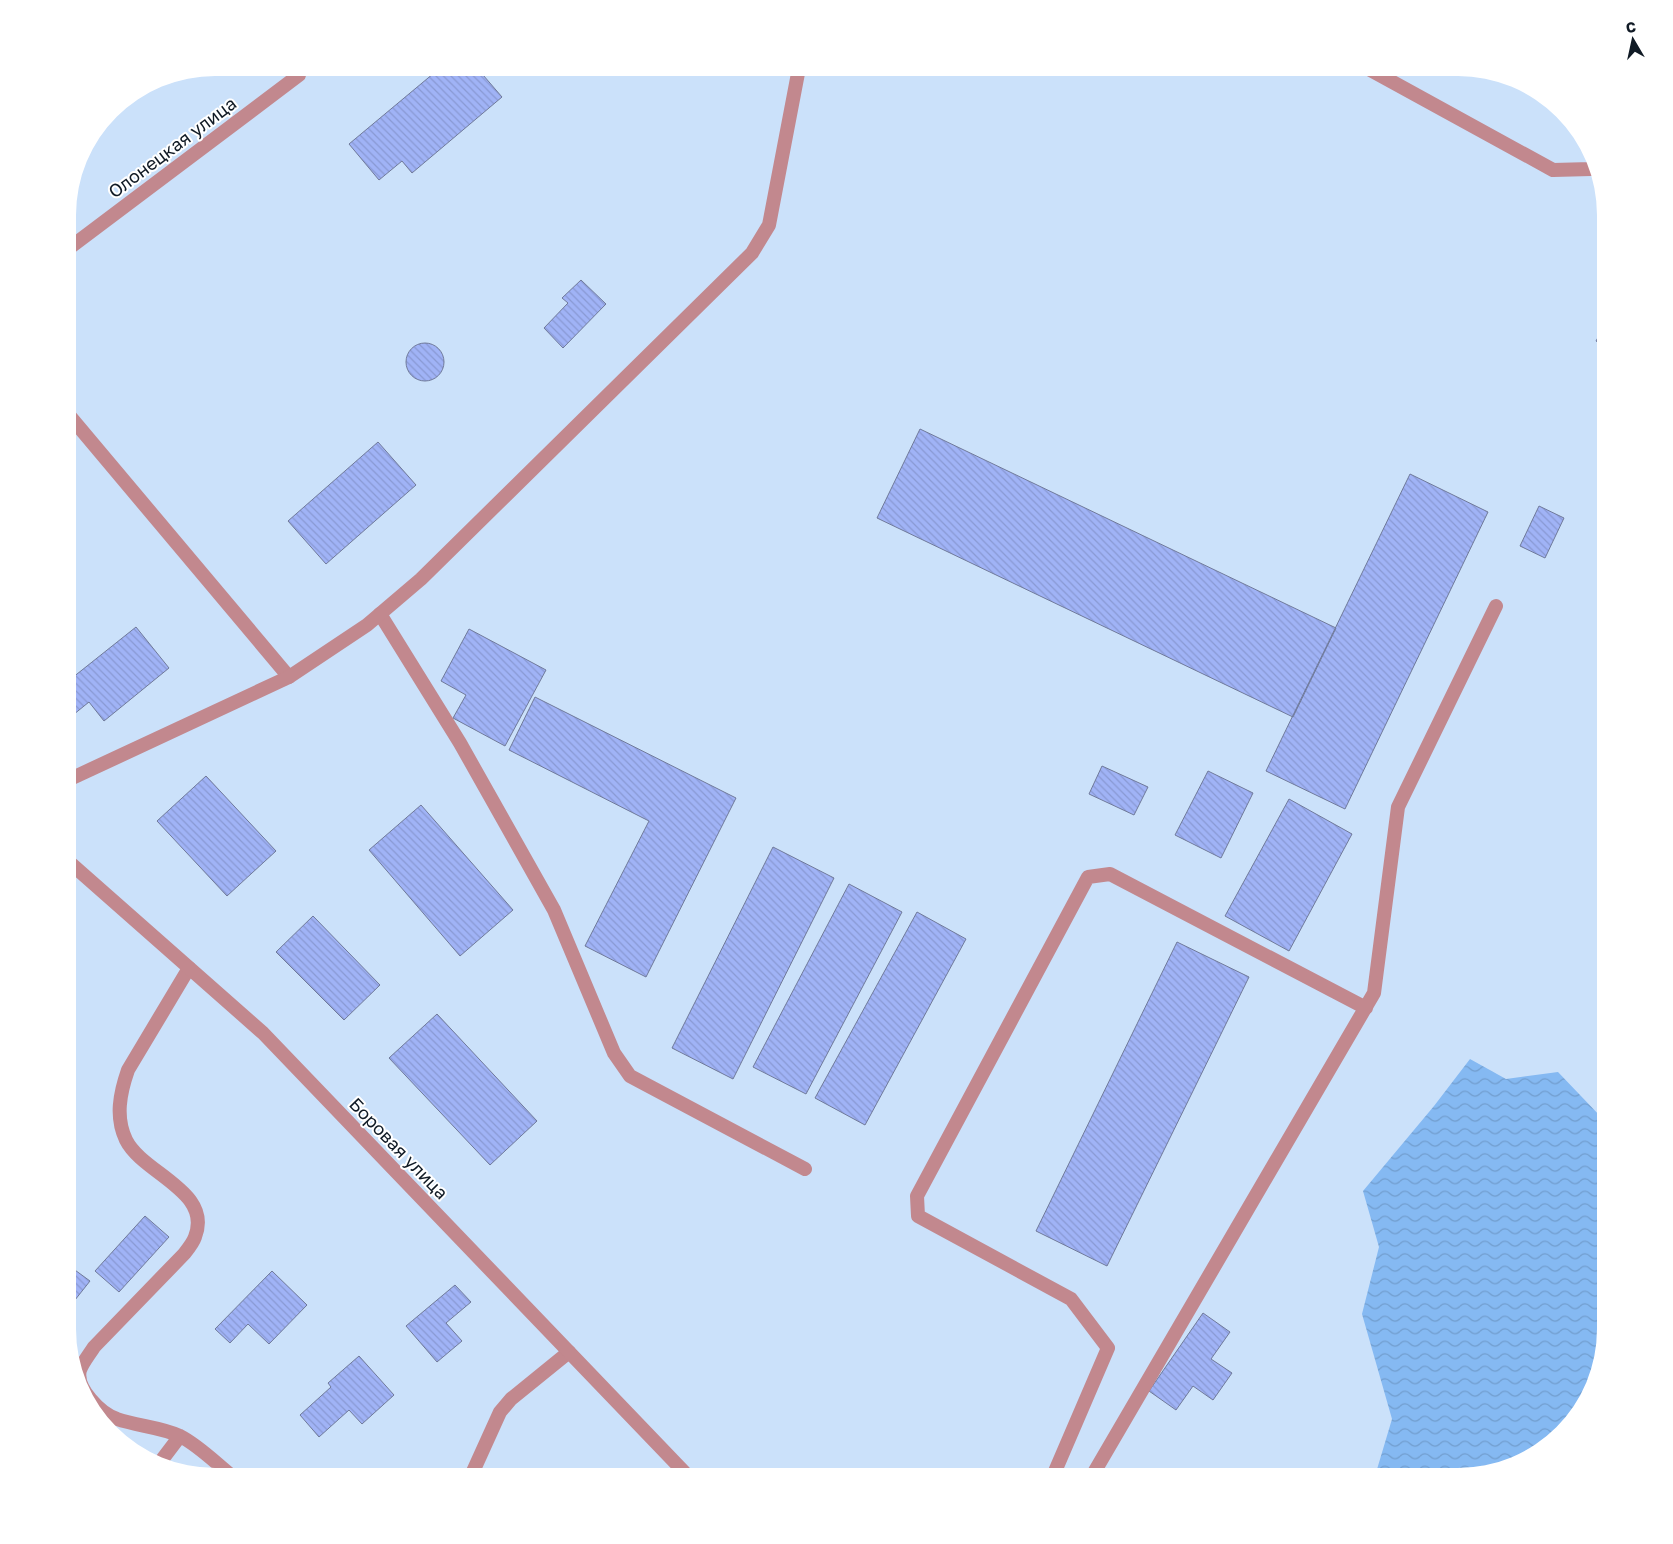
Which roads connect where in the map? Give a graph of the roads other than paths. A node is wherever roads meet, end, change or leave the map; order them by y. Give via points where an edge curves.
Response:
1 (1382, 76) edge
2 (296, 77) edge
3 (797, 77) edge
4 (1588, 169) edge
5 (77, 242) edge
6 (77, 425) edge
7 (1496, 606) dead end
8 (380, 614) junction
9 (289, 677) junction
10 (77, 776) edge
11 (77, 870) edge
12 (189, 968) junction
13 (1366, 1008) junction
14 (805, 1169) dead end
15 (569, 1352) junction
16 (82, 1367) edge
17 (105, 1412) edge
18 (180, 1436) junction
19 (164, 1458) edge
20 (222, 1468) edge
21 (474, 1468) edge
22 (680, 1468) edge
23 (1056, 1468) edge
24 (1097, 1468) edge

1 - 4 street via 1554,170
2 - 5 street, Олонецкая улица
3 - 8 street via 769,225 752,253 421,579
6 - 9 street
7 - 13 street via 1398,807 1374,993
8 - 9 street
8 - 14 street via 460,743 554,910 614,1054 630,1076
9 - 10 street
11 - 12 street, Боровая улица
12 - 15 street, Боровая улица via 263,1033
12 - 16 street via 128,1070 119,1106 120,1124 127,1142 142,1161 192,1202 198,1217 195,1237 184,1254 94,1348
13 - 23 street via 1110,874 1088,877 917,1196 918,1216 1071,1299 1108,1348
13 - 24 street
15 - 21 street via 511,1399 500,1412
15 - 22 street, Боровая улица
17 - 18 street via 116,1419
18 - 19 street
18 - 20 street

